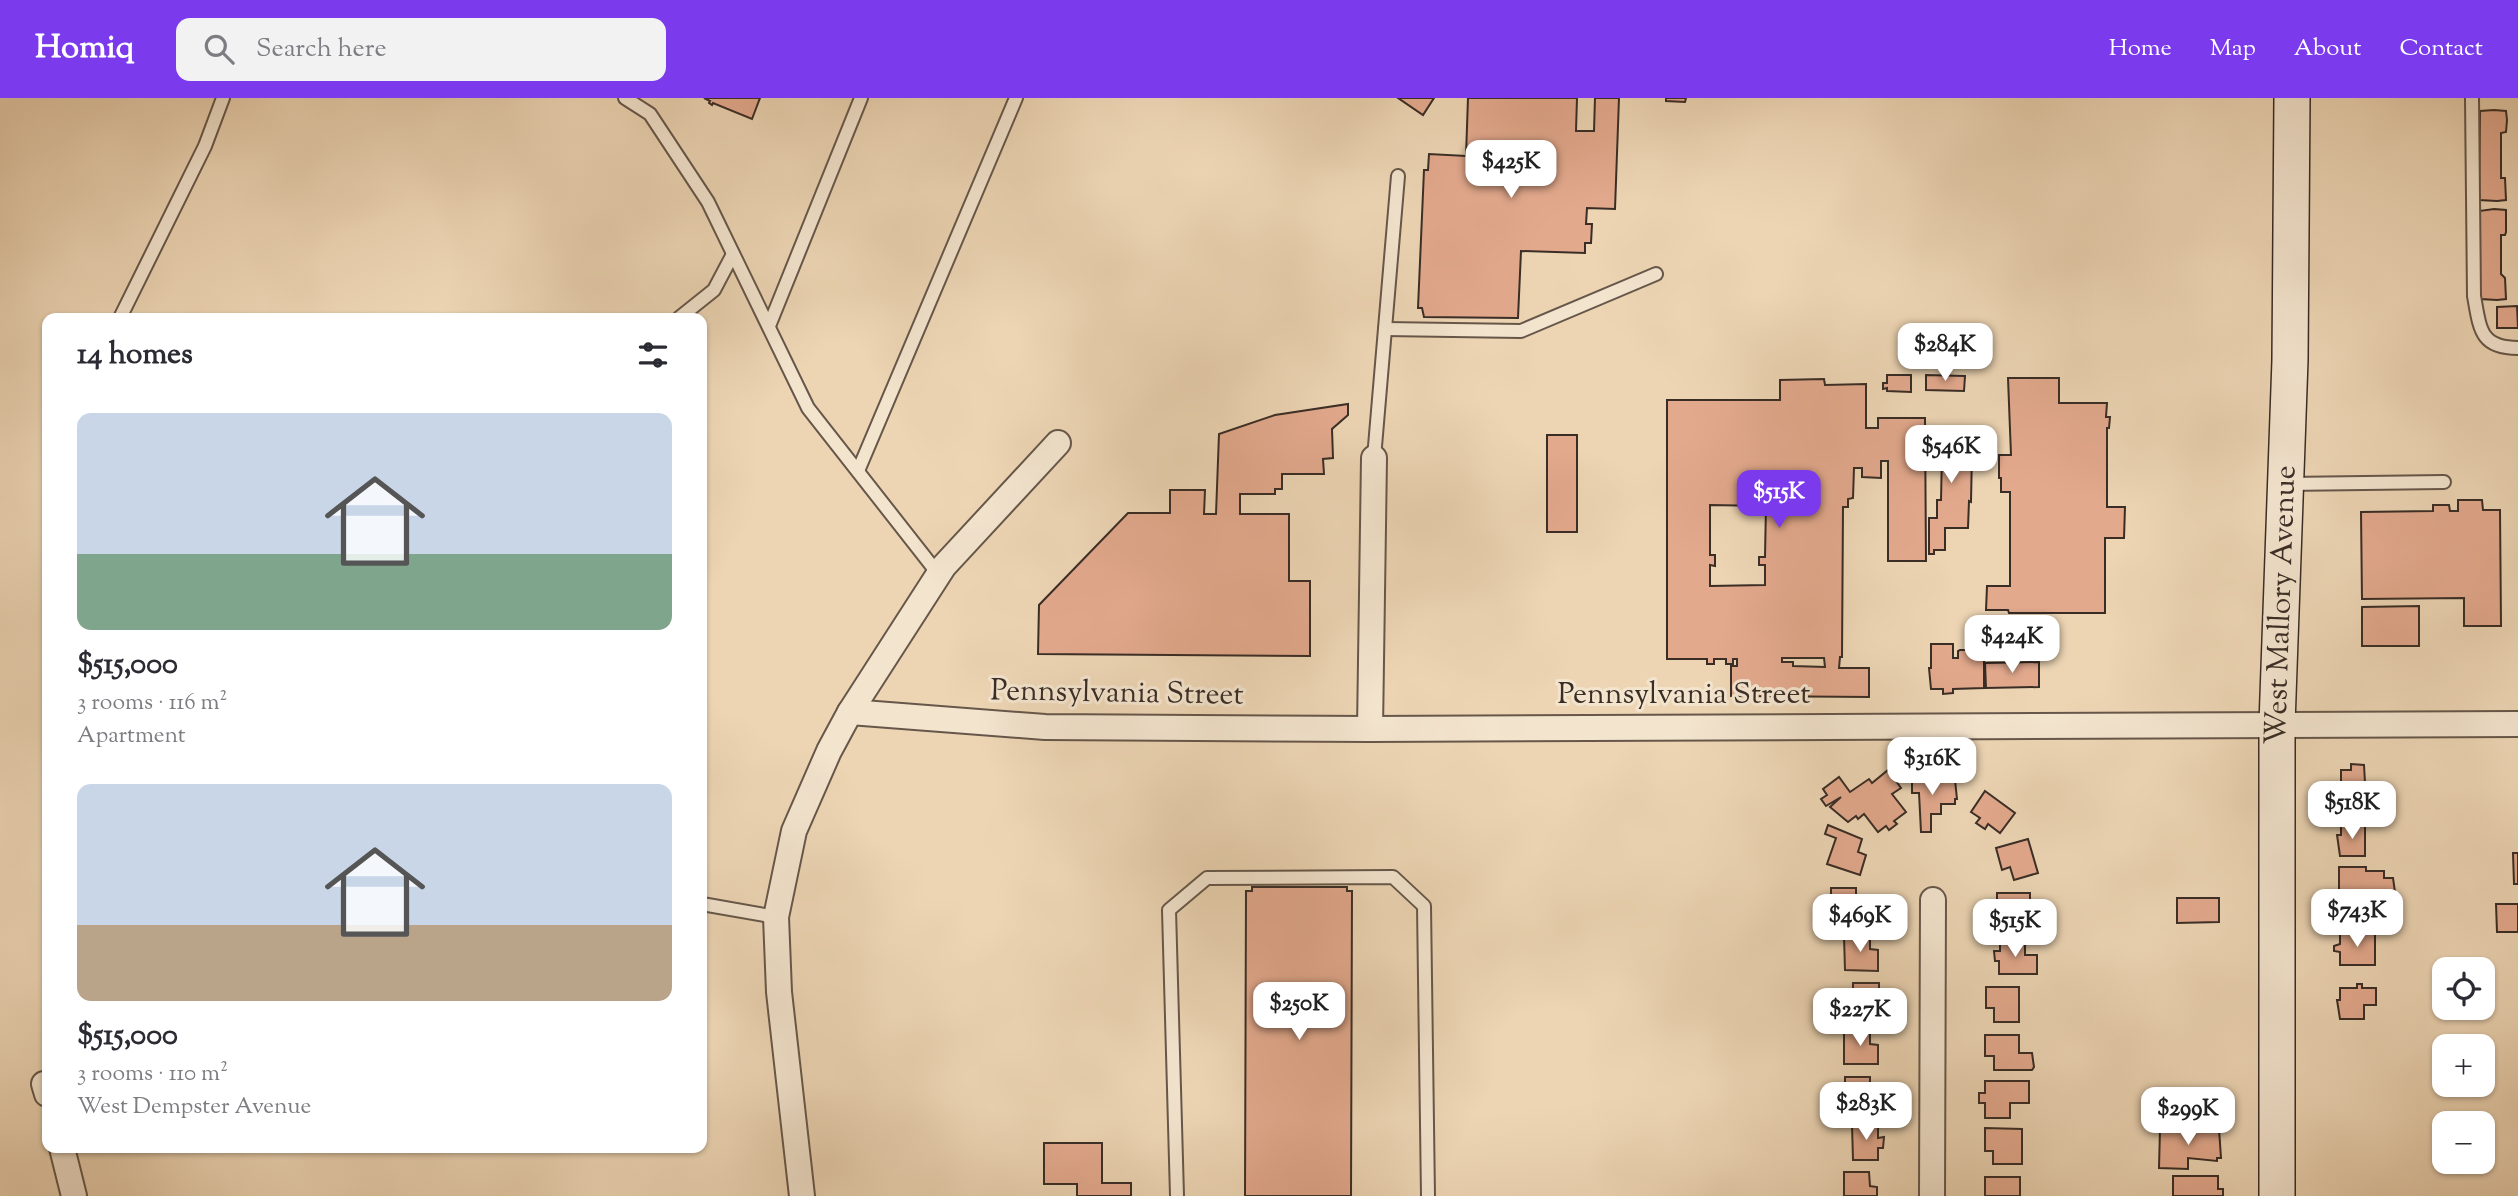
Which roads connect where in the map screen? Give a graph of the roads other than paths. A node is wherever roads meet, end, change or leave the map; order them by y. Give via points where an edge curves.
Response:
1 (223, 98) edge
2 (625, 98) edge
3 (861, 98) edge
4 (1016, 98) edge
5 (2292, 98) edge
6 (2472, 98) edge
7 (1398, 176) dead end
8 (733, 254) junction
9 (1656, 274) dead end
10 (122, 313) edge
11 (685, 313) edge
12 (769, 326) junction
13 (1385, 330) junction
14 (2518, 348) edge
15 (1058, 443) dead end
16 (1374, 457) joint
17 (858, 471) junction
18 (2444, 482) dead end
19 (2286, 484) junction
20 (939, 575) junction
21 (850, 712) junction
22 (2277, 723) junction
23 (2518, 724) edge
24 (1370, 729) junction
25 (1933, 900) dead end
26 (707, 905) edge
27 (776, 917) junction
28 (63, 1153) edge
29 (74, 1196) edge
30 (802, 1196) edge
31 (1177, 1196) edge
32 (1428, 1196) edge
33 (1932, 1196) edge
34 (2277, 1196) edge

1 - 10 lane via 205,146
2 - 8 lane via 650,114 708,202
3 - 12 lane
4 - 17 lane
5 - 19 main road, West Mallory Avenue
6 - 14 lane via 2474,296 2486,338 2499,348
7 - 13 lane
8 - 11 lane via 714,290
8 - 12 lane
9 - 13 lane via 1521,331
12 - 17 lane via 808,408
13 - 16 lane
15 - 20 street
16 - 24 street
17 - 20 lane
18 - 19 lane
19 - 22 main road, West Mallory Avenue
20 - 21 street
21 - 24 street, Pennsylvania Street via 1045,727
21 - 27 street via 794,831
22 - 23 street, Pennsylvania Street
22 - 24 street, Pennsylvania Street
22 - 34 main road, West Mallory Avenue
25 - 33 street
26 - 27 lane
27 - 30 street via 779,992
28 - 29 street
31 - 32 lane via 1169,910 1207,878 1380,877 1393,877 1424,906

